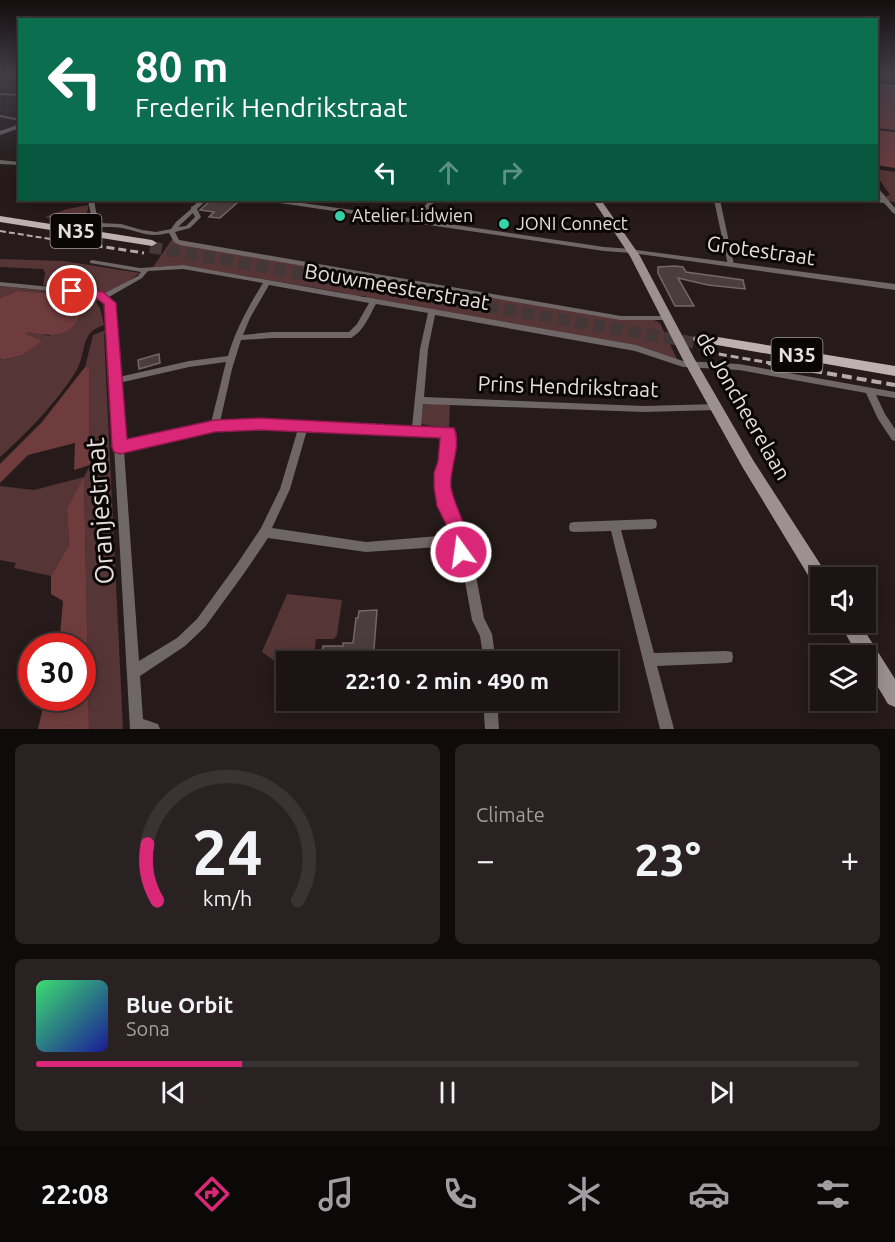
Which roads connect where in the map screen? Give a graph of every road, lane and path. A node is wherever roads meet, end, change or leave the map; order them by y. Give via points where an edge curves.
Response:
1 (0, 117) edge
2 (18, 120) edge
3 (18, 129) edge
4 (0, 134) edge
5 (2, 161) edge
6 (18, 164) edge
7 (878, 191) edge
8 (91, 201) edge
9 (203, 201) edge
10 (280, 201) edge
11 (431, 201) edge
12 (598, 201) edge
13 (717, 201) edge
14 (878, 201) edge
15 (886, 201) junction
16 (193, 208) junction
17 (895, 212) edge
18 (0, 220) edge
19 (419, 220) junction
20 (172, 232) junction
21 (151, 245) tunnel mouth
22 (627, 250) junction
23 (92, 262) dead end
24 (731, 265) junction
25 (147, 270) junction
26 (267, 282) junction
27 (0, 284) edge
28 (895, 288) edge
29 (105, 297) junction
30 (374, 301) junction
31 (432, 312) junction
32 (668, 318) junction
33 (237, 338) junction
34 (230, 359) junction
35 (688, 365) junction
36 (895, 371) edge
37 (895, 377) edge
38 (115, 381) junction
39 (868, 390) junction
40 (895, 395) edge
41 (419, 400) junction
42 (713, 407) junction
43 (304, 424) junction
44 (215, 426) junction
45 (416, 430) junction
46 (895, 437) edge
47 (120, 447) junction
48 (652, 525) dead end
49 (615, 526) junction
50 (574, 527) dead end
51 (265, 532) junction
52 (457, 540) junction
53 (812, 567) edge
54 (855, 633) edge
55 (488, 651) edge
56 (727, 657) dead end
57 (651, 660) junction
58 (134, 672) junction
59 (895, 697) edge
60 (492, 711) edge
61 (137, 726) edge
62 (153, 729) edge
63 (492, 729) edge
64 (667, 729) edge

1 - 2 street
3 - 4 street
5 - 6 street
7 - 15 street
8 - 20 street via 95,225 121,226 150,234
9 - 16 street
10 - 19 street, Grotestraat
11 - 19 street
12 - 22 main road, de Joncheerelaan
13 - 24 street
14 - 15 street
15 - 17 street
16 - 20 street
16 - 20 street via 198,217 195,222
18 - 21 main road, N35
19 - 22 street, Grotestraat
20 - 32 street via 180,243 621,318
22 - 24 street, Grotestraat
22 - 32 main road, de Joncheerelaan
23 - 25 street, Bouwmeesterstraat
24 - 28 street, Grotestraat
25 - 26 street, Bouwmeesterstraat via 178,266
25 - 29 street
26 - 30 street, Bouwmeesterstraat
26 - 33 street via 248,311
27 - 29 street
29 - 38 street, Oranjestraat via 111,305
30 - 31 street, Bouwmeesterstraat
30 - 33 street via 351,335
31 - 35 street, Bouwmeesterstraat via 636,348
31 - 41 street
32 - 35 main road, de Joncheerelaan
33 - 34 street
34 - 38 street
34 - 44 street
35 - 39 street, Bouwmeesterstraat via 739,367
35 - 42 main road, de Joncheerelaan
36 - 37 main road, N35 via 701,341
38 - 47 street, Oranjestraat
39 - 40 street, Bouwmeesterstraat
39 - 46 street
41 - 42 street, Prins Hendrikstraat via 644,410
41 - 45 street
42 - 53 main road, de Joncheerelaan
43 - 44 street
43 - 45 street
43 - 51 street via 285,489
44 - 47 street
45 - 52 street via 448,432 442,480
47 - 58 street, Oranjestraat
48 - 49 street
49 - 50 street
49 - 57 street
51 - 52 street via 366,547
51 - 58 street via 201,623 182,642
52 - 55 street
54 - 59 main road
56 - 57 street
57 - 64 street
58 - 61 street, Oranjestraat
60 - 63 street
61 - 62 street, Oranjestraat

